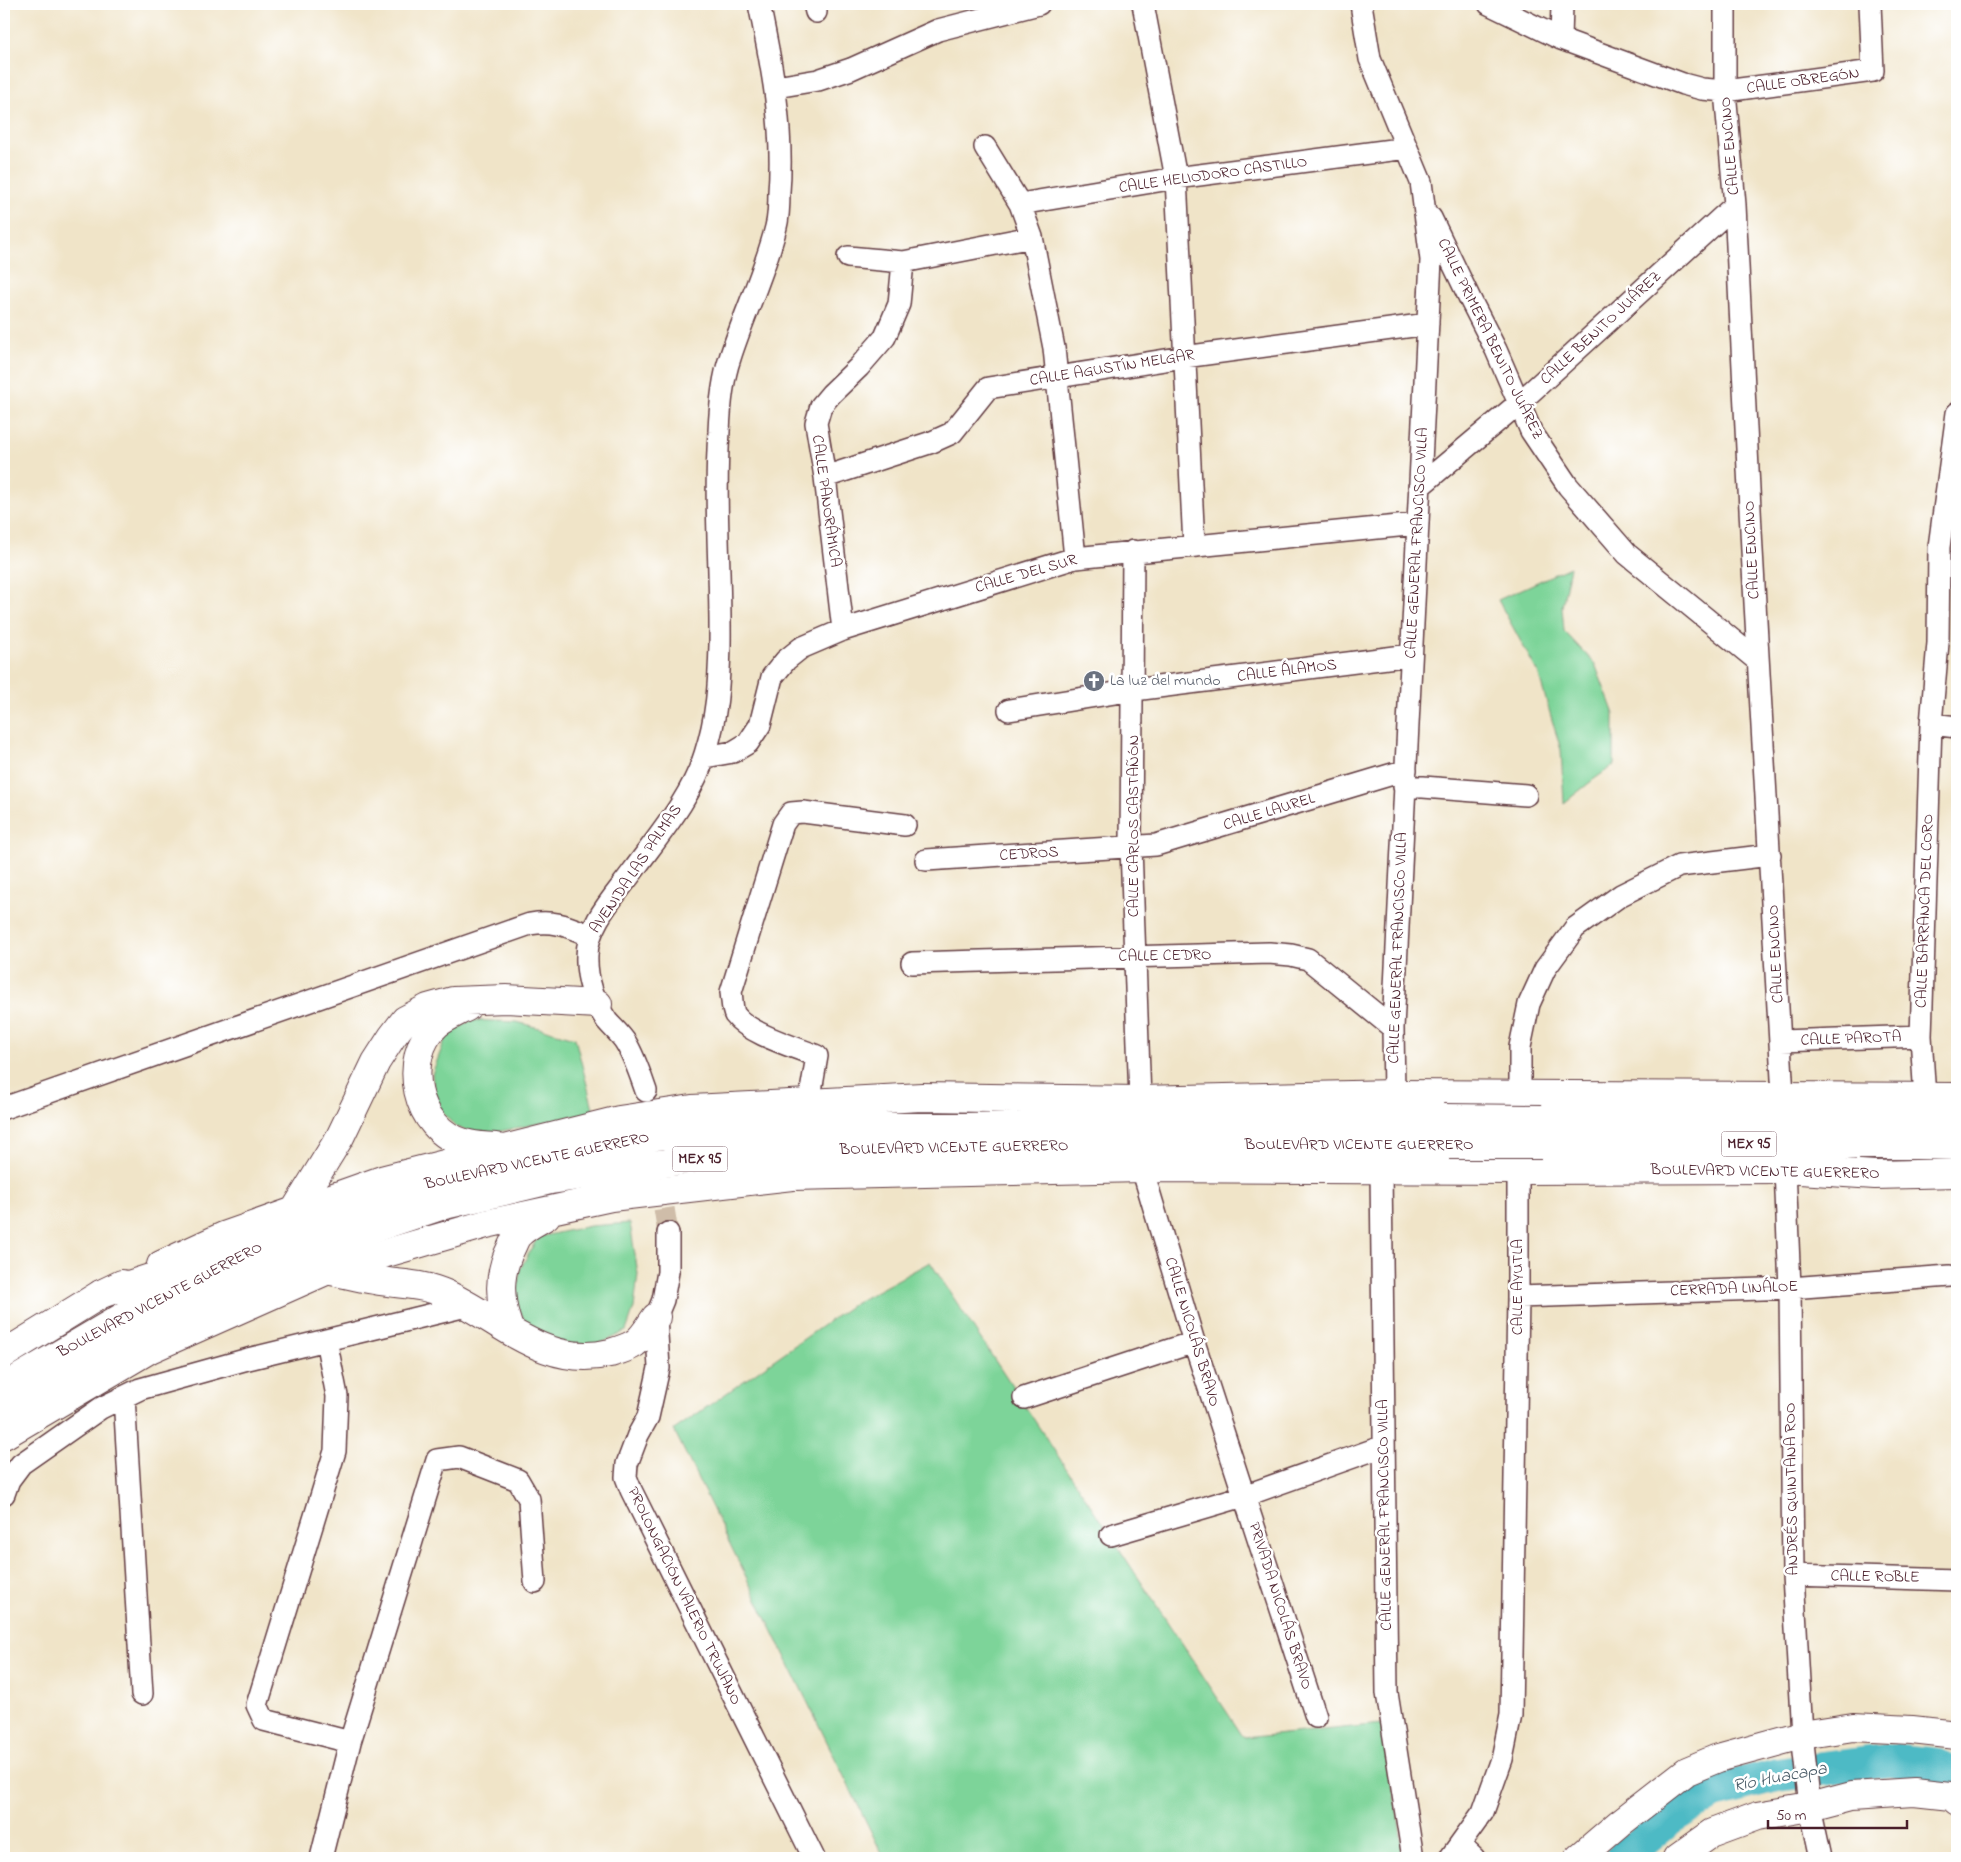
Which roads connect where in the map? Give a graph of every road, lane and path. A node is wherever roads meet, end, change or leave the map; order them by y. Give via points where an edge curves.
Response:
1 (759, 4) edge
2 (1039, 4) edge
3 (1143, 4) edge
4 (1361, 4) edge
5 (1489, 4) edge
6 (1562, 4) edge
7 (1725, 4) edge
8 (1870, 4) edge
9 (1561, 39) junction
10 (776, 87) junction
11 (1725, 92) junction
12 (985, 147) dead end
13 (1407, 148) junction
14 (1176, 178) junction
15 (1423, 199) junction
16 (1020, 204) junction
17 (1735, 205) junction
18 (1032, 237) junction
19 (848, 257) dead end
20 (903, 262) junction
21 (1428, 324) junction
22 (1184, 356) junction
23 (1057, 376) junction
24 (1519, 403) junction
25 (1957, 413) edge
26 (1956, 441) edge
27 (825, 477) junction
28 (1419, 487) junction
29 (1418, 524) junction
30 (1194, 546) junction
31 (1134, 552) junction
32 (1075, 558) junction
33 (843, 630) junction
34 (1948, 641) edge
35 (1411, 655) junction
36 (1758, 661) junction
37 (1134, 690) junction
38 (1009, 710) dead end
39 (1931, 724) junction
40 (1957, 727) edge
41 (705, 757) junction
42 (1405, 779) junction
43 (1526, 795) dead end
44 (905, 825) dead end
45 (1131, 847) junction
46 (1770, 854) junction
47 (926, 860) dead end
48 (589, 935) junction
49 (1135, 957) junction
50 (912, 963) dead end
51 (483, 999) junction
52 (598, 1004) junction
53 (1393, 1028) junction
54 (1921, 1036) junction
55 (1781, 1041) junction
56 (646, 1091) dead end
57 (1394, 1094) junction
58 (1520, 1094) junction
59 (1784, 1096) junction
60 (1957, 1097) edge
61 (1925, 1098) junction
62 (1140, 1100) junction
63 (810, 1103) junction
64 (4, 1108) edge
65 (1957, 1121) edge
66 (1541, 1132) junction
67 (1957, 1145) edge
68 (509, 1148) junction
69 (1142, 1168) junction
70 (1785, 1169) junction
71 (1381, 1170) junction
72 (1518, 1170) junction
73 (1957, 1173) edge
74 (556, 1209) junction
75 (290, 1221) junction
76 (668, 1234) tunnel mouth
77 (328, 1270) junction
78 (1950, 1276) dead end
79 (1790, 1288) junction
80 (1518, 1297) junction
81 (466, 1306) junction
82 (656, 1317) junction
83 (509, 1329) junction
84 (326, 1340) junction
85 (1194, 1342) junction
86 (4, 1354) edge
87 (4, 1387) edge
88 (124, 1397) junction
89 (1024, 1398) dead end
90 (4, 1414) edge
91 (4, 1435) edge
92 (1384, 1446) junction
93 (4, 1494) edge
94 (1244, 1496) junction
95 (1111, 1536) dead end
96 (1793, 1575) junction
97 (1957, 1580) edge
98 (535, 1582) dead end
99 (142, 1694) dead end
100 (1316, 1717) dead end
101 (1957, 1735) edge
102 (1802, 1740) junction
103 (350, 1742) junction
104 (1957, 1801) edge
105 (1809, 1802) junction
106 (1461, 1854) edge
107 (321, 1858) edge
108 (814, 1858) edge
109 (1413, 1858) edge
110 (1579, 1858) edge
111 (1677, 1858) edge
112 (1821, 1858) edge

1 - 10 street
2 - 10 street via 938,30 818,80
3 - 14 street
4 - 13 street, CALLE GENERAL FRANCISCO VILLA via 1370,59
5 - 9 street, CALLE OBREGÓN
6 - 9 street
7 - 11 street, CALLE ENCINO
8 - 11 street, CALLE OBREGÓN via 1873,71
9 - 11 street, CALLE OBREGÓN via 1683,84
10 - 41 street, AVENIDA LAS PALMAS via 782,161 777,223 729,360 722,398 717,474 721,605 719,696
11 - 17 street, CALLE ENCINO
12 - 16 street
13 - 14 street, CALLE HELIODORO CASTILLO
13 - 15 street, CALLE GENERAL FRANCISCO VILLA via 1421,182
14 - 16 street, CALLE HELIODORO CASTILLO
14 - 22 street
15 - 21 street, CALLE GENERAL FRANCISCO VILLA via 1431,260
15 - 24 street, CALLE PRIMERA BENITO JUÁREZ
16 - 18 street
17 - 24 street, CALLE BENITO JUÁREZ
17 - 36 street, CALLE ENCINO
18 - 20 street
18 - 23 street
19 - 20 street
20 - 27 street, CALLE PANORÁMICA via 899,304 885,337 821,406 816,423
21 - 22 street, CALLE AGUSTÍN MELGAR
21 - 28 street, CALLE GENERAL FRANCISCO VILLA
22 - 23 street, CALLE AGUSTÍN MELGAR
22 - 30 street
23 - 27 street, CALLE AGUSTÍN MELGAR via 988,388 952,433
23 - 32 street
24 - 28 street, CALLE BENITO JUÁREZ
24 - 36 street, CALLE PRIMERA BENITO JUÁREZ via 1531,430 1568,486 1627,554
25 - 26 street, CALLE BARRANCA DEL CORO
26 - 34 street, CALLE BARRANCA DEL CORO via 1948,474 1939,548
27 - 33 street, CALLE PANORÁMICA
28 - 29 street, CALLE GENERAL FRANCISCO VILLA
29 - 30 street, CALLE DEL SUR
29 - 35 street, CALLE GENERAL FRANCISCO VILLA
30 - 31 street, CALLE DEL SUR
31 - 32 street, CALLE DEL SUR
31 - 37 street, CALLE CARLOS CASTAÑÓN
32 - 33 street, CALLE DEL SUR
33 - 41 street, CALLE DEL SUR via 800,648 786,660 772,677 760,725 748,743 733,752
34 - 39 street, CALLE BARRANCA DEL CORO
35 - 37 street, CALLE ÁLAMOS
35 - 42 street, CALLE GENERAL FRANCISCO VILLA
36 - 46 street, CALLE ENCINO
37 - 38 street, CALLE ÁLAMOS
37 - 45 street, CALLE CARLOS CASTAÑÓN
39 - 40 street
39 - 54 street, CALLE BARRANCA DEL CORO
41 - 48 street, AVENIDA LAS PALMAS via 661,833
42 - 43 street, CALLE LAUREL via 1423,787
42 - 45 street, CALLE LAUREL via 1156,845
42 - 53 street, CALLE GENERAL FRANCISCO VILLA
44 - 63 street via 804,812 792,813 783,824 731,992 734,1014 748,1026 817,1056
45 - 47 street, CEDROS
45 - 49 street, CALLE CARLOS CASTAÑÓN
46 - 55 street, CALLE ENCINO
46 - 58 street, CALLE AYUTLA via 1679,866 1620,896 1575,928 1545,969 1529,1004 1520,1047
48 - 52 street, AVENIDA LAS PALMAS via 586,956 589,983
48 - 64 street via 559,923 530,924
49 - 50 street, CALLE CEDRO
49 - 53 street, CALLE CEDRO via 1269,953 1308,959
49 - 62 street, CALLE CARLOS CASTAÑÓN
51 - 52 main road
51 - 68 main road via 437,1024 417,1061 416,1086 430,1119 441,1131 464,1143
51 - 75 main road via 453,1001 428,1008 406,1020 376,1062 340,1137
52 - 56 street, AVENIDA LAS PALMAS via 625,1041 638,1065
53 - 57 street, CALLE GENERAL FRANCISCO VILLA
54 - 55 street, CALLE PAROTA
54 - 61 street, CALLE BARRANCA DEL CORO
55 - 59 street, CALLE ENCINO
57 - 58 main road, BOULEVARD VICENTE GUERRERO
57 - 62 main road, BOULEVARD VICENTE GUERRERO
58 - 59 main road, BOULEVARD VICENTE GUERRERO
58 - 72 street, CALLE AYUTLA
59 - 61 main road, BOULEVARD VICENTE GUERRERO
60 - 61 main road, BOULEVARD VICENTE GUERRERO
62 - 63 main road, BOULEVARD VICENTE GUERRERO via 922,1097
63 - 68 main road, BOULEVARD VICENTE GUERRERO via 692,1109 618,1120
65 - 66 main road, BOULEVARD VICENTE GUERRERO / MEX 95 via 1789,1122
66 - 67 main road, BOULEVARD VICENTE GUERRERO / MEX 95 via 1780,1144
66 - 75 main road, BOULEVARD VICENTE GUERRERO / MEX 95, bridge via 1444,1118 806,1127 662,1135 433,1181
66 - 90 main road, BOULEVARD VICENTE GUERRERO / MEX 95, bridge via 1449,1145 977,1145 804,1150 679,1161 551,1180 441,1206 311,1250 175,1312
68 - 75 main road, BOULEVARD VICENTE GUERRERO via 385,1179
69 - 71 main road, BOULEVARD VICENTE GUERRERO
69 - 74 main road, BOULEVARD VICENTE GUERRERO via 792,1176 611,1197
69 - 85 street, CALLE NICOLÁS BRAVO
70 - 72 main road, BOULEVARD VICENTE GUERRERO
70 - 73 main road, BOULEVARD VICENTE GUERRERO via 1875,1175
70 - 79 street, ANDRÉS QUINTANA ROO
71 - 72 main road, BOULEVARD VICENTE GUERRERO
71 - 92 street, CALLE GENERAL FRANCISCO VILLA
72 - 80 street, CALLE AYUTLA
74 - 77 main road, BOULEVARD VICENTE GUERRERO via 486,1224
74 - 83 main road via 519,1234 508,1253 500,1288
75 - 86 main road, BOULEVARD VICENTE GUERRERO via 101,1294
75 - 87 main road, BOULEVARD VICENTE GUERRERO / MEX 95
76 - 82 street, PROLONGACIÓN VALERIO TRUJANO via 668,1272
77 - 81 main road via 377,1281 411,1283 446,1294
77 - 91 main road, BOULEVARD VICENTE GUERRERO via 150,1349
78 - 79 street, CERRADA LINÁLOE
79 - 80 street, CERRADA LINÁLOE
79 - 96 street, ANDRÉS QUINTANA ROO
80 - 106 street, CALLE AYUTLA via 1511,1715 1502,1759 1483,1812
81 - 83 main road
81 - 84 street
82 - 83 main road via 635,1343 596,1356 551,1352
82 - 108 street, PROLONGACIÓN VALERIO TRUJANO via 659,1368 648,1417 627,1464 626,1477
84 - 88 street via 140,1389
84 - 103 street via 337,1396 335,1451 257,1705 264,1720
85 - 89 street
85 - 94 street, CALLE NICOLÁS BRAVO
88 - 93 street via 102,1408 21,1464
88 - 99 street
92 - 94 street
92 - 109 street, CALLE GENERAL FRANCISCO VILLA via 1387,1692
94 - 95 street
94 - 100 street, PRIVADA NICOLÁS BRAVO
96 - 97 street, CALLE ROBLE
96 - 102 street, ANDRÉS QUINTANA ROO
98 - 103 street via 529,1500 518,1480 459,1457 437,1460
101 - 102 main road via 1853,1727
102 - 105 street, ANDRÉS QUINTANA ROO
102 - 110 main road via 1718,1758 1687,1771
103 - 107 street
104 - 105 main road via 1950,1796 1914,1792
105 - 111 main road via 1712,1832
105 - 112 street, ANDRÉS QUINTANA ROO

